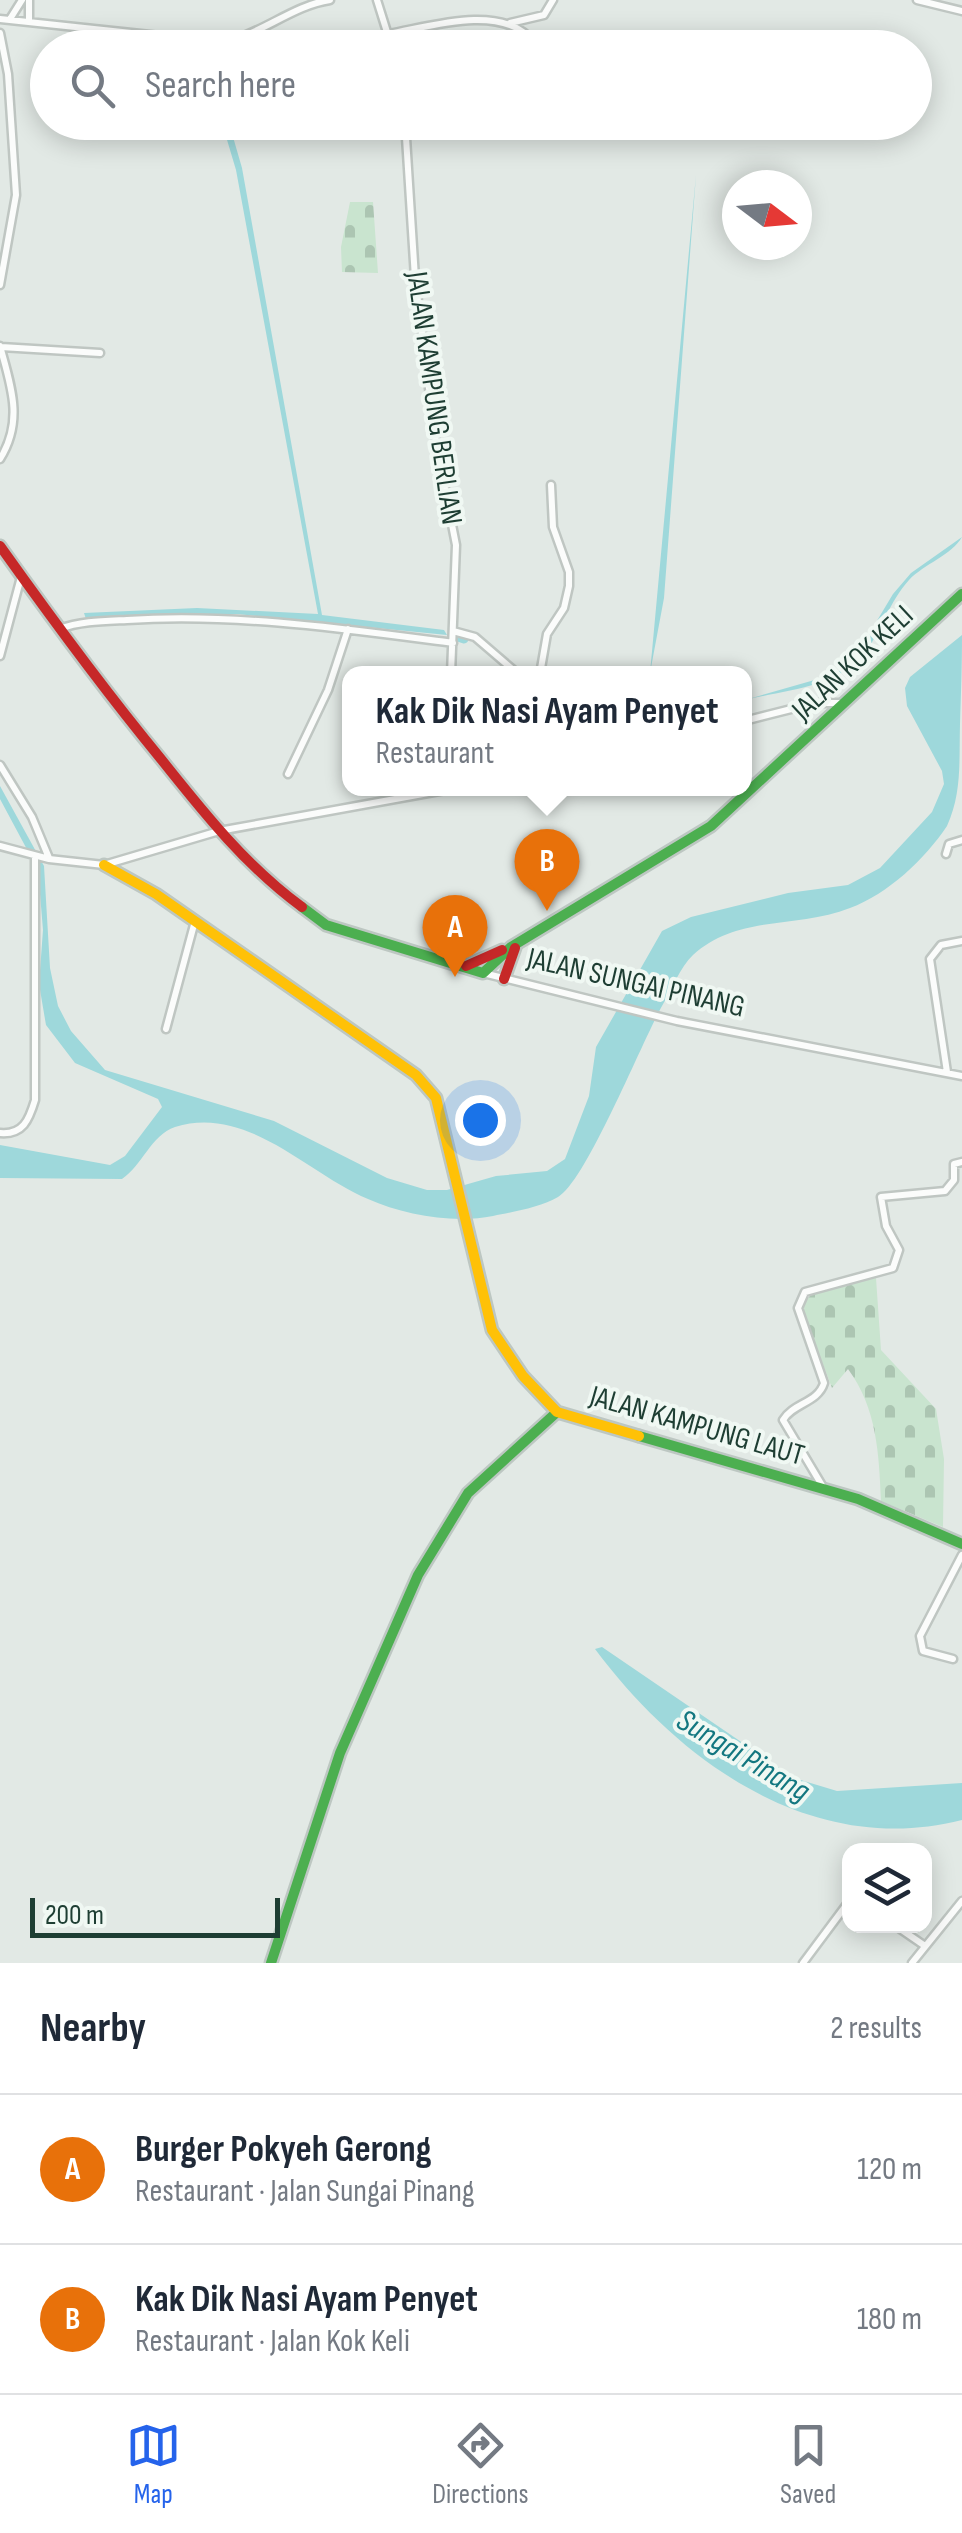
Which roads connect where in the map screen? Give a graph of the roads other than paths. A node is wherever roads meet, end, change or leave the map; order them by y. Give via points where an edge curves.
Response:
1 (26, 0) edge
2 (330, 0) edge
3 (377, 0) edge
4 (553, 0) edge
5 (917, 0) edge
6 (962, 11) edge
7 (0, 18) edge
8 (10, 19) junction
9 (29, 20) junction
10 (509, 24) junction
11 (130, 30) edge
12 (254, 30) edge
13 (387, 30) edge
14 (413, 30) edge
15 (518, 30) edge
16 (0, 33) edge
17 (406, 140) edge
18 (0, 285) edge
19 (0, 347) edge
20 (100, 353) dead end
21 (0, 459) edge
22 (550, 485) dead end
23 (0, 546) edge
24 (21, 577) junction
25 (962, 594) edge
26 (58, 629) junction
27 (348, 629) junction
28 (453, 631) junction
29 (452, 643) junction
30 (0, 656) edge
31 (451, 666) edge
32 (509, 666) edge
33 (541, 666) edge
34 (846, 703) junction
35 (752, 719) edge
36 (0, 765) edge
37 (288, 774) dead end
38 (752, 789) edge
39 (412, 796) edge
40 (744, 796) edge
41 (220, 831) junction
42 (962, 840) edge
43 (0, 846) edge
44 (946, 854) dead end
45 (36, 856) junction
46 (48, 859) junction
47 (104, 865) junction
48 (195, 921) junction
49 (962, 941) edge
50 (516, 944) junction
51 (463, 967) junction
52 (483, 973) junction
53 (504, 979) junction
54 (166, 1030) dead end
55 (947, 1072) junction
56 (962, 1076) edge
57 (0, 1133) edge
58 (962, 1162) edge
59 (557, 1412) junction
60 (823, 1487) junction
61 (962, 1544) edge
62 (962, 1556) edge
63 (952, 1659) dead end
64 (962, 1901) edge
65 (842, 1911) edge
66 (906, 1933) edge
67 (926, 1946) junction
68 (271, 1963) edge
69 (803, 1963) edge
70 (912, 1963) edge

1 - 8 street
1 - 9 street
2 - 12 street
3 - 13 street
4 - 10 street via 544,15
5 - 6 street
7 - 8 street
8 - 9 street
9 - 11 street
10 - 14 street
10 - 15 street
16 - 18 street via 16,196
17 - 28 street, JALAN KAMPUNG BERLIAN via 415,278 456,545
19 - 20 street
19 - 21 street via 16,413
22 - 33 street via 569,586 547,634
23 - 24 street, JALAN SUNGAI PINANG
24 - 26 street, JALAN SUNGAI PINANG
24 - 30 street
25 - 34 street, JALAN KOK KELI
26 - 27 street via 225,618
26 - 41 street, JALAN SUNGAI PINANG
27 - 29 street
27 - 37 street
28 - 29 street, JALAN KAMPUNG BERLIAN
28 - 32 street via 475,637
29 - 31 street, JALAN KAMPUNG BERLIAN
34 - 35 street via 815,703
34 - 38 street, JALAN KOK KELI
36 - 46 street
39 - 41 street
40 - 50 street, JALAN KOK KELI via 680,848
41 - 47 street
41 - 51 street, JALAN SUNGAI PINANG via 269,883 326,925
42 - 44 street via 949,844
43 - 45 street
45 - 46 street
45 - 57 street via 35,1100 24,1126
46 - 47 street
47 - 48 street, JALAN KAMPUNG LAUT
48 - 54 street
48 - 59 street, JALAN KAMPUNG LAUT via 416,1075 436,1098 492,1330
49 - 55 street via 941,945 930,959
50 - 51 street
50 - 52 street, JALAN KOK KELI
50 - 53 street
51 - 52 street, JALAN SUNGAI PINANG
52 - 53 street, JALAN SUNGAI PINANG
53 - 55 street, JALAN SUNGAI PINANG via 677,1021
55 - 56 street, JALAN SUNGAI PINANG
58 - 60 street via 954,1164 954,1180 945,1191 882,1197 886,1226 899,1250 893,1268 800,1298 824,1383 819,1395 782,1420
59 - 60 street, JALAN KAMPUNG LAUT
59 - 68 street via 468,1493 418,1575 340,1752
60 - 61 street, JALAN KAMPUNG LAUT
62 - 63 street via 920,1636 923,1651
64 - 67 street
65 - 69 street
66 - 67 street
67 - 70 street

